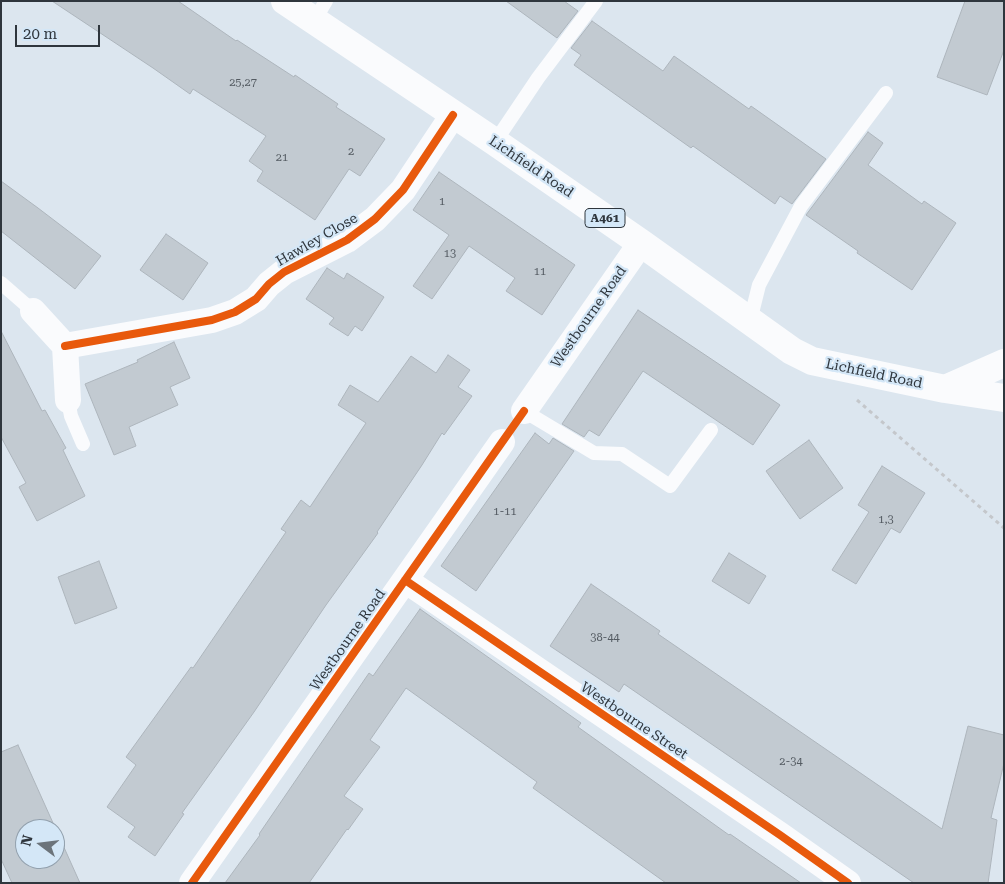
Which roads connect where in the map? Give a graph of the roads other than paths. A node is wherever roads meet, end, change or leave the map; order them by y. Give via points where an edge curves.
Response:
1 (285, 1) edge
2 (596, 1) edge
3 (320, 11) edge
4 (886, 93) dead end
5 (453, 115) junction
6 (495, 142) junction
7 (641, 243) junction
8 (1, 283) edge
9 (33, 311) joint
10 (750, 321) junction
11 (65, 346) junction
12 (1004, 363) edge
13 (945, 388) junction
14 (1004, 398) edge
15 (68, 400) joint
16 (524, 411) joint
17 (711, 430) dead end
18 (502, 442) dead end
19 (83, 444) dead end
20 (405, 580) junction
21 (192, 883) edge
22 (848, 883) edge

1 - 3 highway, Lichfield Road / A461
2 - 6 lane
3 - 5 highway, Lichfield Road / A461
4 - 10 lane via 801,206 759,285
5 - 6 highway, Lichfield Road / A461
5 - 11 street, Hawley Close via 403,190 375,219 347,240 284,272 256,300 212,320
6 - 7 highway, Lichfield Road / A461
7 - 10 highway, Lichfield Road / A461
7 - 16 street, Westbourne Road
8 - 9 lane
9 - 11 street
10 - 13 highway, Lichfield Road / A461 via 812,361
11 - 15 street
12 - 13 highway
13 - 14 highway, Lichfield Road / A461
15 - 19 lane via 70,416
16 - 17 lane via 594,453 622,454 670,486
18 - 20 street, Westbourne Road
20 - 21 street, Westbourne Road
20 - 22 street, Westbourne Street

